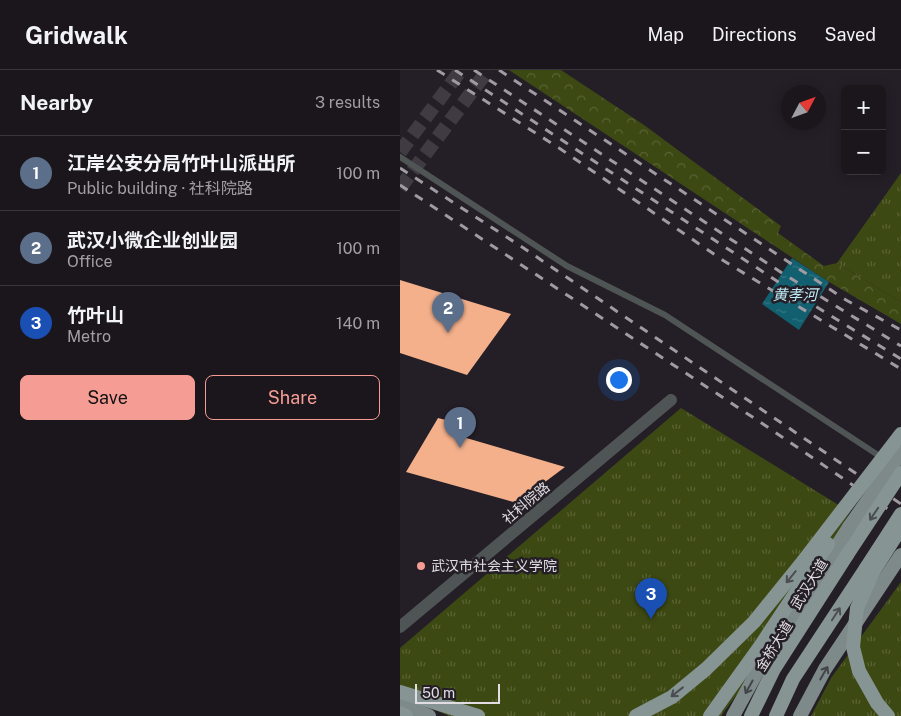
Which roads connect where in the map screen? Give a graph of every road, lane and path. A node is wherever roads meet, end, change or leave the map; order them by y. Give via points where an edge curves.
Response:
1 (400, 156) edge
2 (671, 400) dead end
3 (901, 434) edge
4 (901, 453) edge
5 (880, 463) junction
6 (901, 472) edge
7 (901, 514) edge
8 (901, 528) edge
9 (900, 557) edge
10 (400, 627) edge
11 (400, 692) edge
12 (400, 704) edge
13 (400, 714) edge
14 (406, 716) edge
15 (429, 716) edge
16 (478, 716) edge
17 (636, 716) edge
18 (710, 716) edge
19 (733, 716) edge
20 (751, 716) edge
21 (776, 716) edge
22 (800, 716) edge
23 (888, 716) edge

1 - 6 lane via 567,266 665,314
2 - 10 street, 社科院路
3 - 5 highway, bridge
4 -> 19 main road, 金桥大道, bridge via 849,527 761,665
5 -> 17 highway, bridge via 754,622 706,669 672,696
5 - 18 highway, bridge via 767,636
6 -> 20 highway, 武汉大道, bridge via 774,669
21 -> 7 highway, bridge via 793,679
8 - 23 highway, bridge via 876,567 857,608 853,647 859,671
22 -> 9 main road via 826,669
11 - 16 highway
12 - 15 main road
13 - 14 highway

